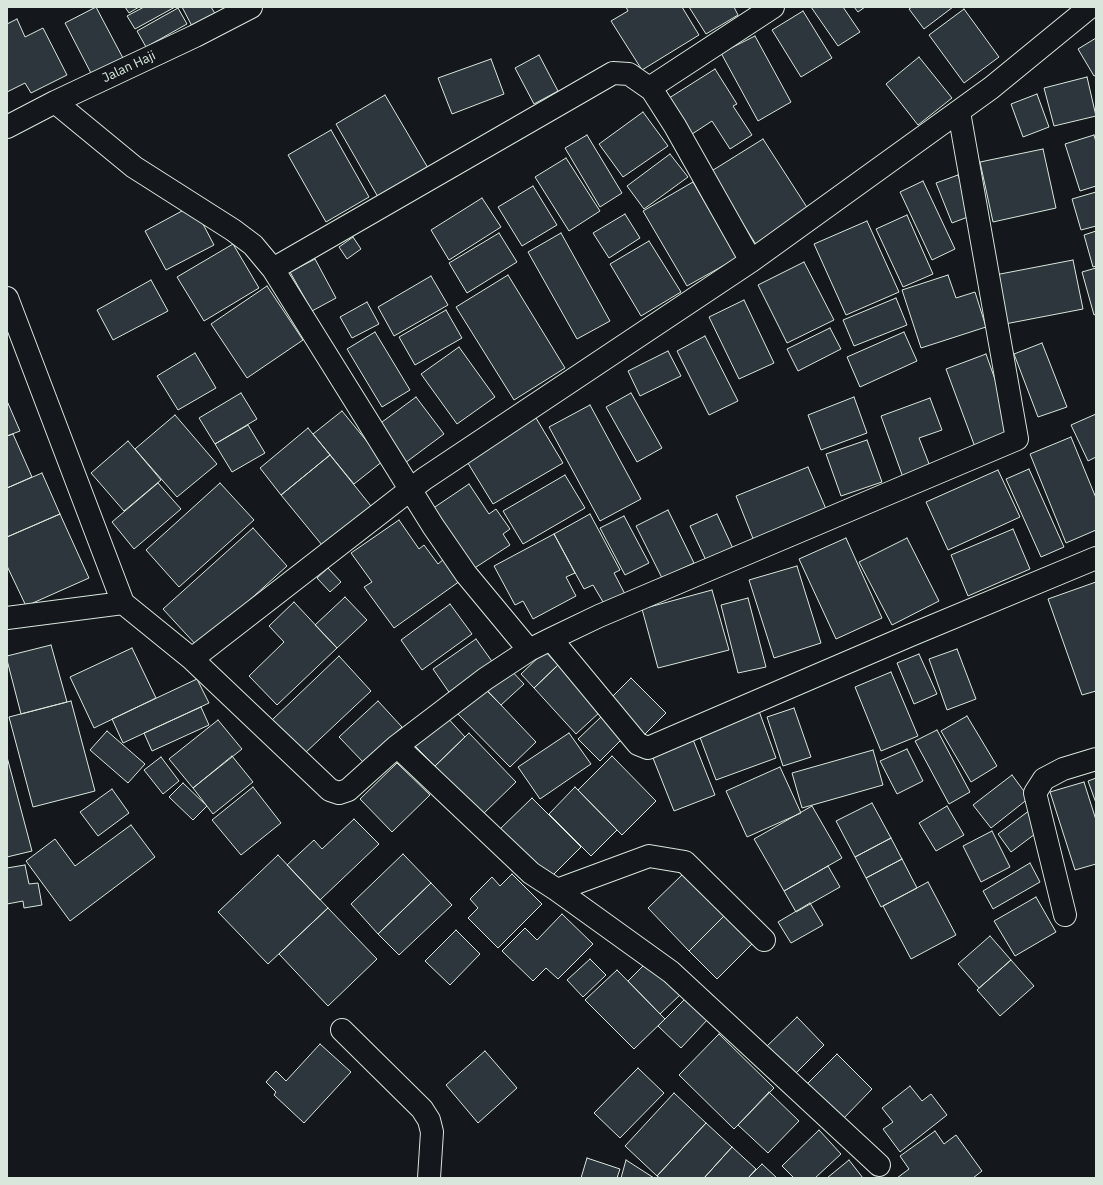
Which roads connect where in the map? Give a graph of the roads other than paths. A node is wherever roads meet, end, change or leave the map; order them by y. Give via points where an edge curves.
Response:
1 (251, 7) edge
2 (774, 7) edge
3 (1089, 7) edge
4 (652, 90) junction
5 (55, 102) junction
6 (959, 112) junction
7 (7, 127) edge
8 (751, 261) junction
9 (273, 269) junction
10 (7, 298) edge
11 (410, 489) junction
12 (1096, 558) edge
13 (123, 603) junction
14 (7, 618) edge
15 (551, 639) junction
16 (528, 650) junction
17 (192, 659) junction
18 (397, 746) junction
19 (1096, 759) edge
20 (557, 890) junction
21 (1065, 915) dead end
22 (764, 940) dead end
23 (342, 1030) dead end
24 (879, 1165) dead end
25 (429, 1178) edge

1 - 5 street, Jalan Haji
2 - 4 street via 654,85
3 - 6 street
4 - 8 street
4 - 9 street via 629,74 613,73
5 - 7 street, Jalan Haji
5 - 9 street via 134,167 253,245
6 - 8 street
6 - 15 street via 1017,439 599,616
8 - 11 street
9 - 11 street
10 - 13 street
11 - 16 street via 466,574
11 - 17 street
12 - 15 street via 648,748 638,744
13 - 14 street
13 - 17 street
15 - 16 street
16 - 18 street via 485,679
17 - 18 street via 330,790 339,793 348,790
18 - 20 street via 531,873
19 - 21 street via 1063,769 1044,779 1035,793
20 - 22 street via 649,856 685,862
20 - 24 street via 671,972
23 - 25 street via 422,1109 429,1120 432,1132

